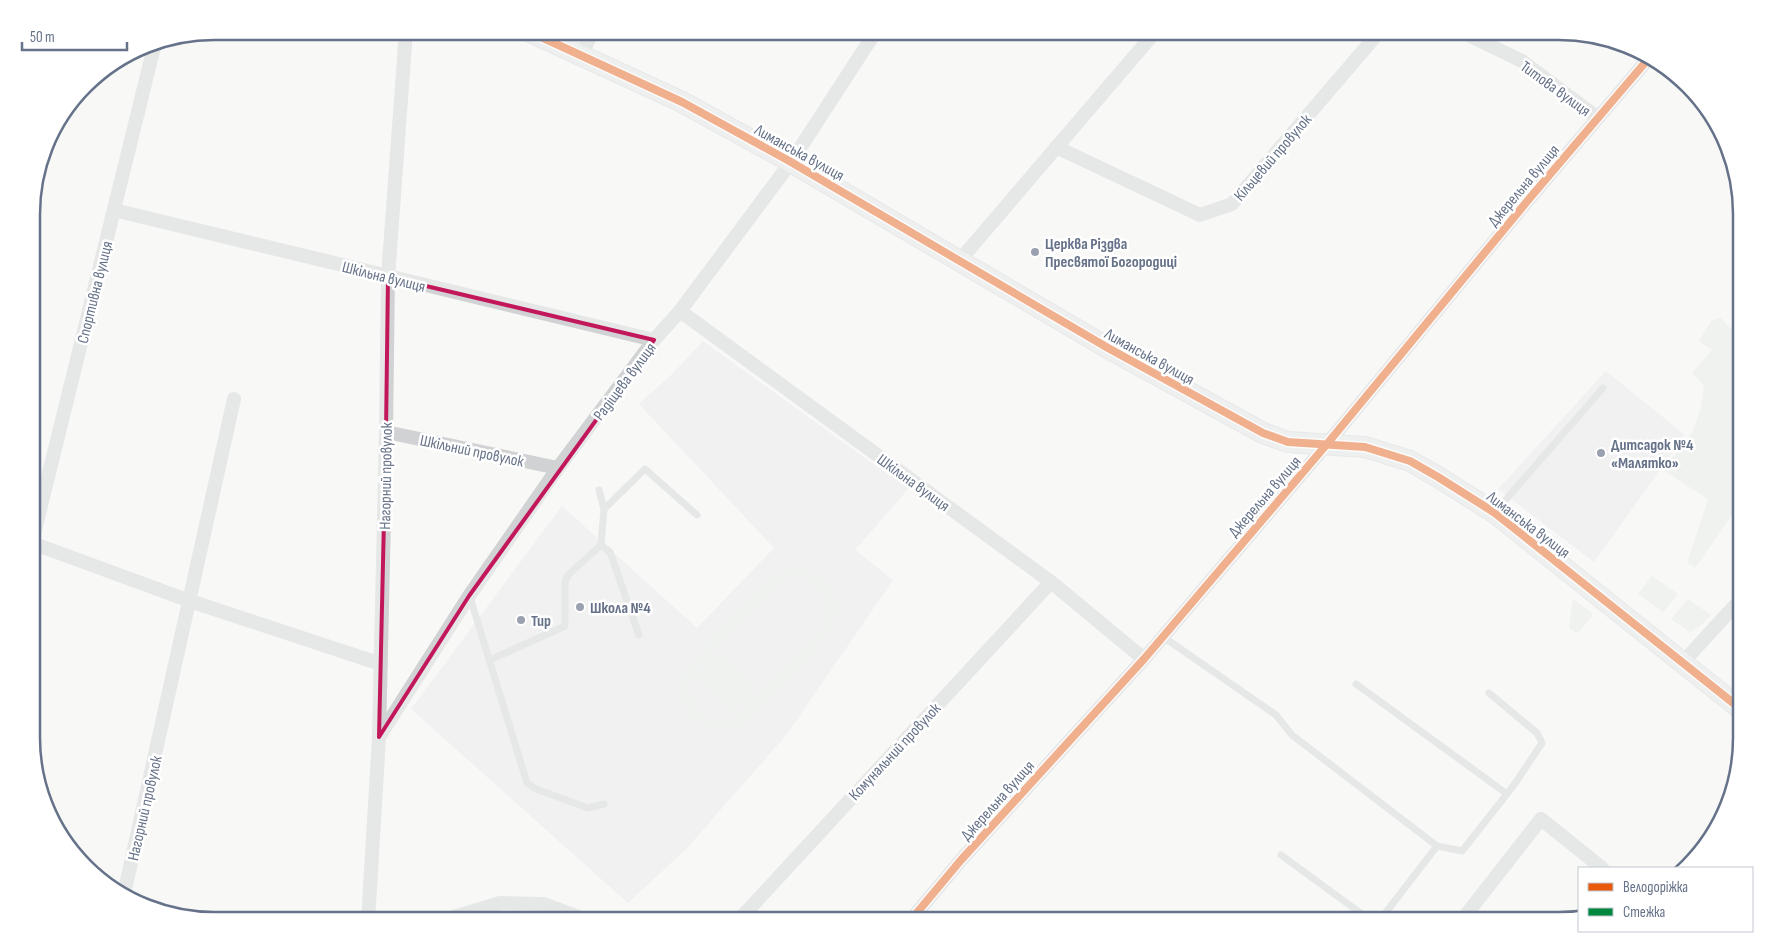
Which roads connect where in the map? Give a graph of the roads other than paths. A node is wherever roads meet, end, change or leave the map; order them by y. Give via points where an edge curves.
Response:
1 (405, 40) edge
2 (546, 40) edge
3 (588, 40) edge
4 (870, 40) edge
5 (1148, 40) edge
6 (1372, 40) edge
7 (1479, 40) edge
8 (153, 51) edge
9 (581, 57) junction
10 (1645, 63) edge
11 (1598, 118) junction
12 (1056, 147) junction
13 (791, 162) junction
14 (114, 210) junction
15 (960, 260) junction
16 (388, 277) junction
17 (680, 311) junction
18 (654, 340) junction
19 (1603, 388) dead end
20 (234, 399) dead end
21 (386, 432) junction
22 (1327, 444) junction
23 (558, 468) junction
24 (599, 490) dead end
25 (604, 509) junction
26 (40, 510) edge
27 (1495, 513) junction
28 (697, 515) dead end
29 (601, 544) junction
30 (40, 545) edge
31 (1051, 582) junction
32 (469, 596) junction
33 (190, 601) junction
34 (1733, 608) edge
35 (639, 635) dead end
36 (1162, 636) junction
37 (1144, 659) junction
38 (490, 660) junction
39 (1683, 662) junction
40 (381, 664) junction
41 (1356, 684) dead end
42 (1489, 693) dead end
43 (1733, 703) edge
44 (378, 737) junction
45 (1506, 794) junction
46 (604, 804) dead end
47 (1437, 846) junction
48 (1281, 855) dead end
49 (1601, 867) edge
50 (125, 887) edge
51 (368, 912) edge
52 (470, 912) edge
53 (565, 912) edge
54 (746, 912) edge
55 (917, 912) edge
56 (1359, 912) edge
57 (1386, 912) edge
58 (1468, 912) edge

1 - 16 street, Нагорний провулок
2 - 9 street, Лиманська вулиця
3 - 9 street
4 - 13 street, Радіщева вулиця
5 - 12 street
6 - 12 street, Кільцевий провулок via 1232,204 1200,215
7 - 11 street, Титова вулиця via 1522,61
8 - 14 street, Спортивна вулиця
9 - 13 street, Лиманська вулиця via 682,102
10 - 11 street, Джерельна вулиця
11 - 22 street, Джерельна вулиця
12 - 15 street
13 - 15 street, Лиманська вулиця
13 - 17 street, Радіщева вулиця
14 - 16 street, Шкільна вулиця
14 - 26 street, Спортивна вулиця
15 - 22 street, Лиманська вулиця via 1108,348 1263,433 1288,442
16 - 18 street, Шкільна вулиця
16 - 21 street, Нагорний провулок
17 - 18 street, Радіщева вулиця
17 - 31 street, Шкільна вулиця
18 - 23 street, Радіщева вулиця
19 - 27 lane
20 - 33 street, Нагорний провулок
21 - 23 street, Шкільний провулок
21 - 40 street, Нагорний провулок
22 - 27 street, Лиманська вулиця via 1366,447 1410,461
22 - 36 street, Джерельна вулиця
23 - 32 street, Радіщева вулиця
24 - 25 lane
25 - 28 lane via 645,469
25 - 29 lane
27 - 39 street, Лиманська вулиця
29 - 35 lane via 610,552
29 - 38 lane via 568,575 564,626
30 - 33 street
31 - 37 street, Шкільна вулиця
31 - 54 street, Комунальний провулок
32 - 38 lane
32 - 44 street, Радіщева вулиця
33 - 40 street
33 - 50 street, Нагорний провулок
34 - 39 street
36 - 37 street, Джерельна вулиця
36 - 47 lane via 1276,715 1292,735
37 - 55 street, Джерельна вулиця
38 - 46 lane via 527,783 588,808
39 - 43 street, Лиманська вулиця
40 - 44 street, Нагорний провулок
41 - 45 lane
42 - 45 lane via 1537,733 1542,743
44 - 51 street, Нагорний провулок
45 - 47 lane via 1462,851
47 - 57 lane
48 - 56 lane
49 - 58 street via 1541,819
52 - 53 street via 500,903 544,904

